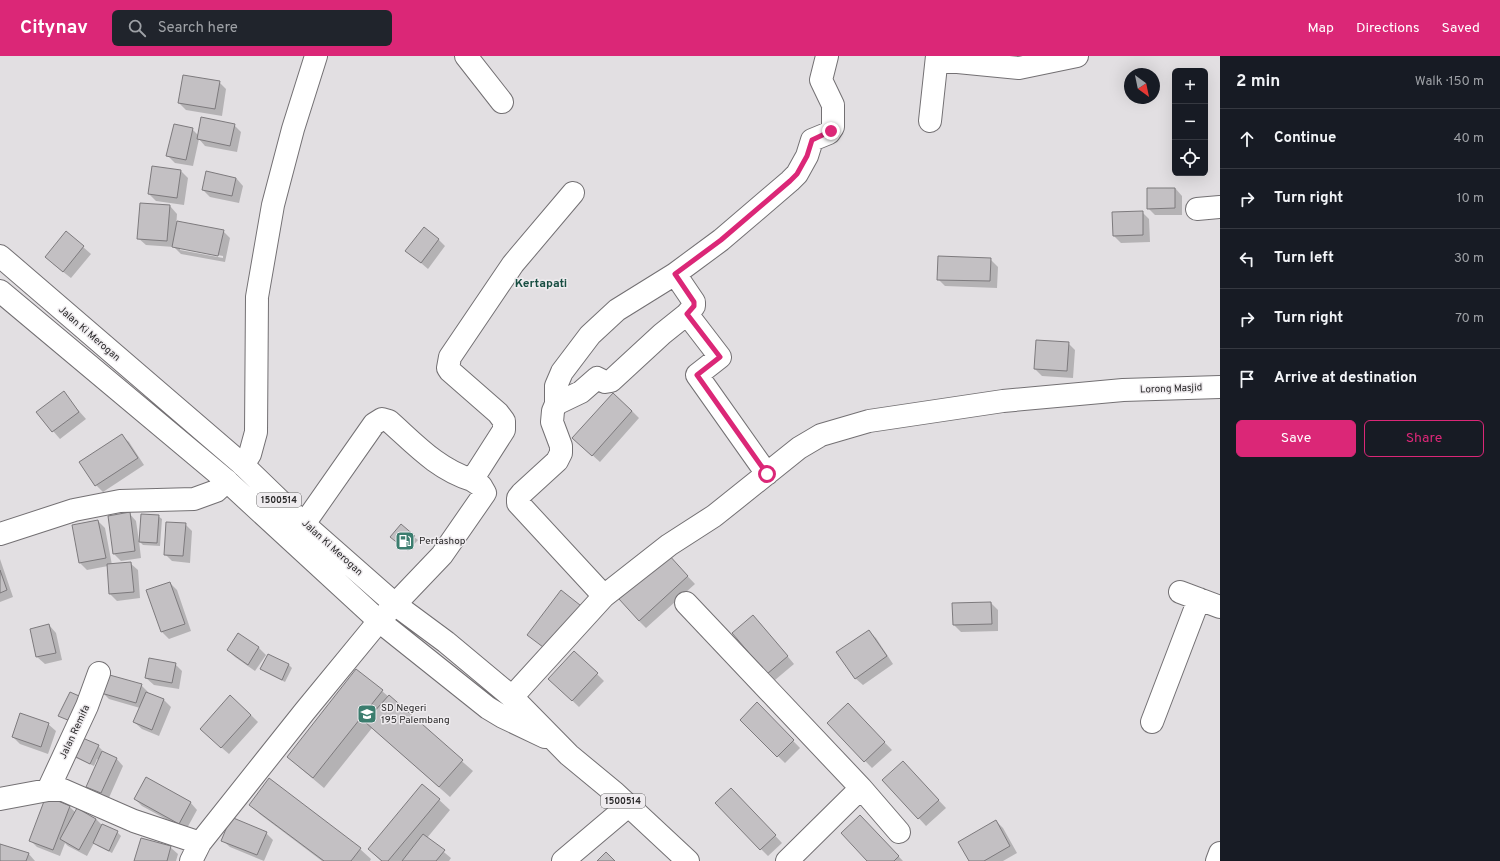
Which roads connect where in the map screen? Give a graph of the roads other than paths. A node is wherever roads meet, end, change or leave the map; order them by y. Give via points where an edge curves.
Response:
1 (316, 56) edge
2 (466, 56) edge
3 (826, 56) edge
4 (1077, 56) edge
5 (937, 58) edge
6 (502, 102) dead end
7 (930, 121) dead end
8 (573, 193) dead end
9 (1220, 207) edge
10 (1197, 209) dead end
11 (0, 256) edge
12 (675, 274) junction
13 (0, 291) edge
14 (687, 314) junction
15 (1220, 388) edge
16 (556, 404) junction
17 (243, 465) junction
18 (767, 474) junction
19 (472, 480) junction
20 (227, 481) junction
21 (303, 532) junction
22 (0, 534) edge
23 (604, 596) junction
24 (686, 603) dead end
25 (396, 605) junction
26 (1220, 607) edge
27 (379, 621) junction
28 (99, 673) dead end
29 (512, 697) junction
30 (1152, 722) dead end
31 (557, 743) junction
32 (861, 788) junction
33 (48, 790) junction
34 (0, 799) edge
35 (628, 806) junction
36 (899, 832) dead end
37 (195, 852) edge
38 (1220, 853) edge
39 (564, 861) edge
40 (688, 861) edge
41 (787, 861) edge
42 (1217, 861) edge

1 - 17 main road via 273,205 257,298 256,432 250,454
2 - 6 main road
3 - 12 main road via 821,80 833,105 831,131 812,140 807,156 790,181 721,240
4 - 5 main road via 1019,68
5 - 7 main road
8 - 19 main road via 512,264 450,357 450,371 504,421 504,430
9 - 10 main road
11 - 17 main road, Jalan Ki Merogan / 1500514
12 - 14 main road via 694,302 694,306
12 - 16 main road via 618,310 590,335 559,378
13 - 20 main road, Jalan Ki Merogan / 1500514
14 - 16 main road via 611,381 606,382 598,378 581,392
14 - 18 main road via 720,357 697,375
15 - 18 main road, Lorong Masjid via 1123,390 1003,401 869,420 821,435 799,448
16 - 23 main road via 552,426 559,437 561,452 557,461 522,493 518,503
17 - 20 main road
17 - 21 main road, Jalan Ki Merogan / 1500514
18 - 23 main road, Lorong Masjid
19 - 21 main road via 457,475 434,461 389,420 382,419 374,424
19 - 25 main road via 481,486 484,493 442,555
20 - 21 main road, Jalan Ki Merogan / 1500514
20 - 22 main road via 216,491 194,499 120,501 74,510
21 - 25 main road, Jalan Ki Merogan / 1500514
21 - 27 main road, Jalan Ki Merogan / 1500514
23 - 29 main road, Lorong Masjid
24 - 32 main road
25 - 27 main road
25 - 29 main road, Jalan Ki Merogan / 1500514 via 446,642
26 - 30 main road via 1190,596
27 - 31 main road, Jalan Ki Merogan / 1500514 via 488,708
27 - 37 main road via 305,710
28 - 33 main road, Jalan Remifa via 87,706
29 - 31 main road, Jalan Ki Merogan / 1500514
31 - 35 main road, Jalan Ki Merogan / 1500514
32 - 36 main road
32 - 41 main road
33 - 34 main road
33 - 37 main road via 63,790 134,821
35 - 39 main road
35 - 40 main road, Jalan Ki Merogan / 1500514
38 - 42 main road

